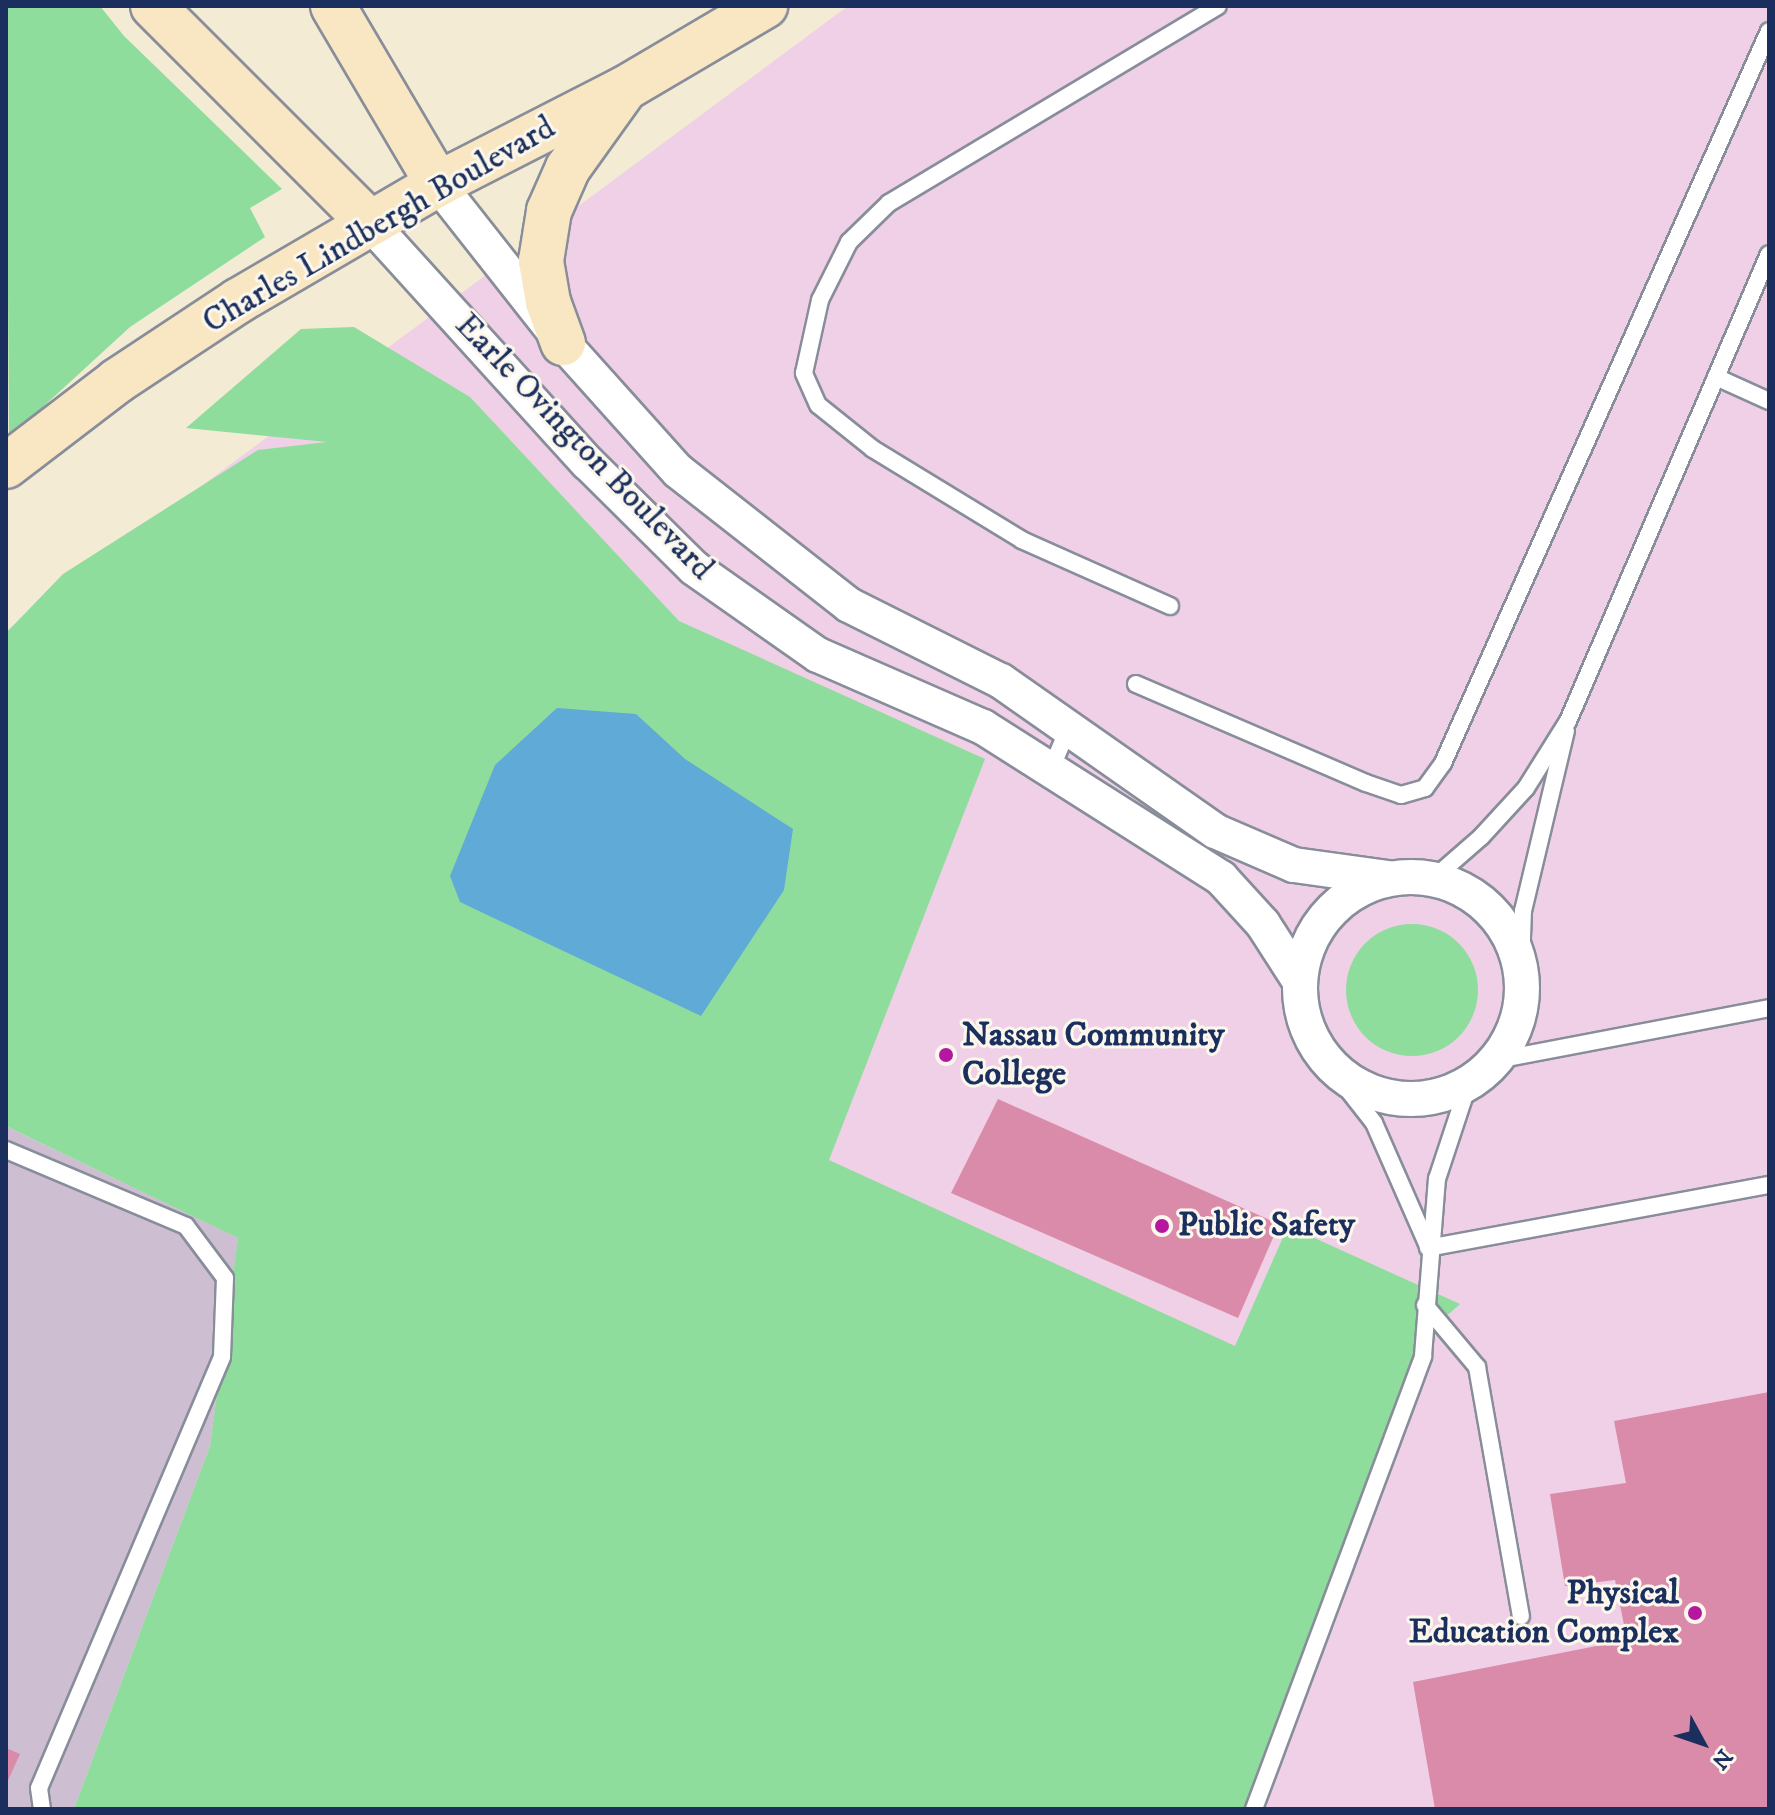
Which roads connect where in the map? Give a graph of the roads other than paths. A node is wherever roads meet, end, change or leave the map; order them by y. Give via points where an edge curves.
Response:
1 (153, 6) edge
2 (333, 6) edge
3 (765, 6) edge
4 (1218, 6) edge
5 (1769, 31) edge
6 (624, 89) junction
7 (438, 184) junction
8 (370, 223) junction
9 (1769, 254) edge
10 (563, 343) junction
11 (1716, 377) junction
12 (1769, 401) edge
13 (6, 466) edge
14 (1170, 606) dead end
15 (1136, 684) dead end
16 (1568, 721) junction
17 (1069, 727) junction
18 (1051, 769) junction
19 (1388, 878) junction
20 (1434, 878) junction
21 (1521, 965) junction
22 (1299, 980) junction
23 (1769, 1008) edge
24 (1497, 1060) junction
25 (1327, 1063) junction
26 (1468, 1085) junction
27 (6, 1150) edge
28 (1769, 1185) edge
29 (1428, 1248) junction
30 (1425, 1305) junction
31 (1521, 1616) dead end
32 (42, 1809) edge
33 (1254, 1809) edge

1 - 8 main road, Earle Ovington Boulevard
2 - 7 main road, Earle Ovington Boulevard
3 - 6 main road, Charles Lindbergh Boulevard
4 - 14 lane via 889,203 849,242 820,300 804,373 818,405 873,449 1022,540
5 - 15 lane via 1443,763 1425,788 1401,795 1366,783
6 - 7 main road, Charles Lindbergh Boulevard
6 - 10 main road via 568,168 549,211 541,261
7 - 8 main road, Charles Lindbergh Boulevard
7 - 10 street, Earle Ovington Boulevard
8 - 13 main road, Charles Lindbergh Boulevard via 117,381
8 - 18 street, Earle Ovington Boulevard via 588,463 694,568 818,655 983,727
9 - 11 lane
10 - 17 street, Earle Ovington Boulevard via 678,471 849,605 1001,681
11 - 12 lane
11 - 16 lane
16 - 20 lane via 1526,788
16 - 21 lane via 1523,911
17 - 18 lane
17 - 19 street, Earle Ovington Boulevard via 1215,831 1294,865
18 - 22 street, Earle Ovington Boulevard via 1221,878 1263,924
19 - 20 street
19 - 22 street via 1355,891 1327,914 1307,945
20 - 21 street via 1464,889 1491,908 1510,934
21 - 24 street via 1523,999 1514,1031
22 - 25 street via 1301,1010
23 - 24 lane
24 - 26 street
25 - 26 street via 1357,1087 1393,1099 1432,1098
25 - 29 lane via 1374,1123
26 - 29 lane via 1437,1179
27 - 32 lane via 186,1226 225,1278 222,1357 39,1788
28 - 29 lane
29 - 30 lane
30 - 31 lane via 1477,1367
30 - 33 lane via 1423,1356

